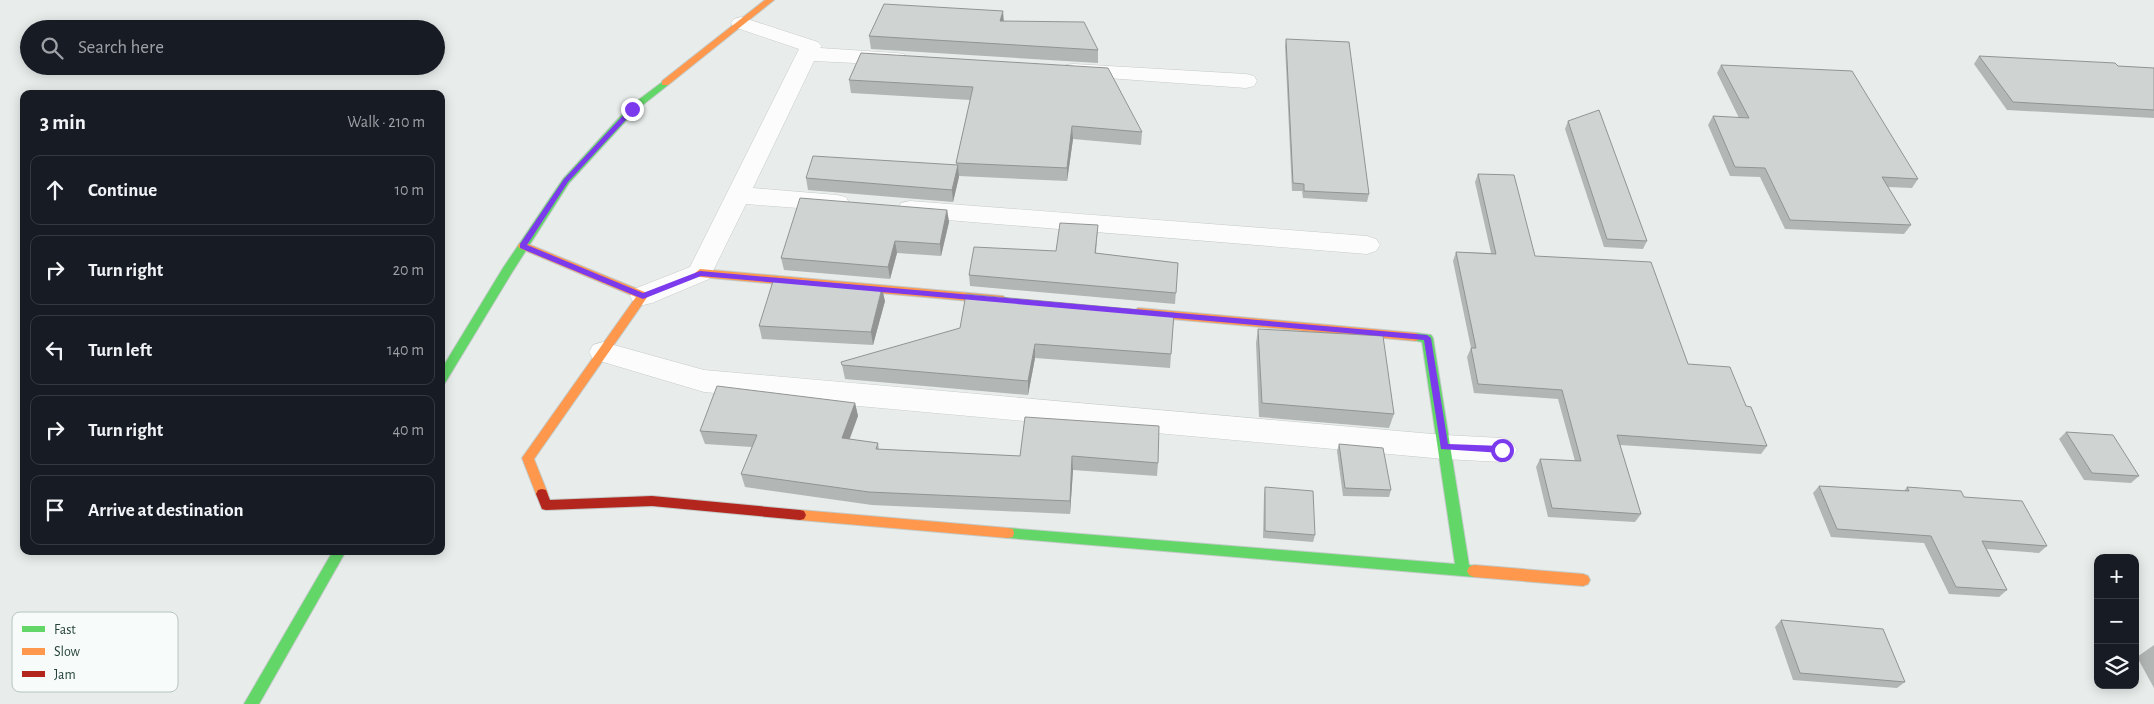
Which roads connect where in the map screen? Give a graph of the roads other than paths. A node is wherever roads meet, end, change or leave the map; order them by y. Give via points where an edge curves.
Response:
1 (770, 0) edge
2 (741, 23) junction
3 (808, 54) junction
4 (917, 60) edge
5 (1057, 69) edge
6 (1246, 81) dead end
7 (739, 195) junction
8 (856, 205) edge
9 (886, 207) edge
10 (1367, 245) dead end
11 (523, 246) junction
12 (700, 274) junction
13 (643, 296) junction
14 (1019, 302) edge
15 (1129, 311) edge
16 (603, 352) junction
17 (445, 373) edge
18 (1444, 447) junction
19 (1502, 450) dead end
20 (338, 555) edge
21 (1463, 570) junction
22 (1583, 580) dead end
23 (251, 704) edge

1 - 2 street
2 - 3 street via 812,46
2 - 11 street via 632,109 566,180
3 - 4 street
3 - 7 street
5 - 6 street
7 - 8 street
7 - 12 street
9 - 10 street
11 - 13 street
11 - 17 street
12 - 13 street
12 - 14 street
13 - 16 street
15 - 18 street via 1427,338
16 - 18 street via 704,381
16 - 21 street via 528,458 546,505 652,501
18 - 19 street
18 - 21 street
20 - 23 street
21 - 22 street

